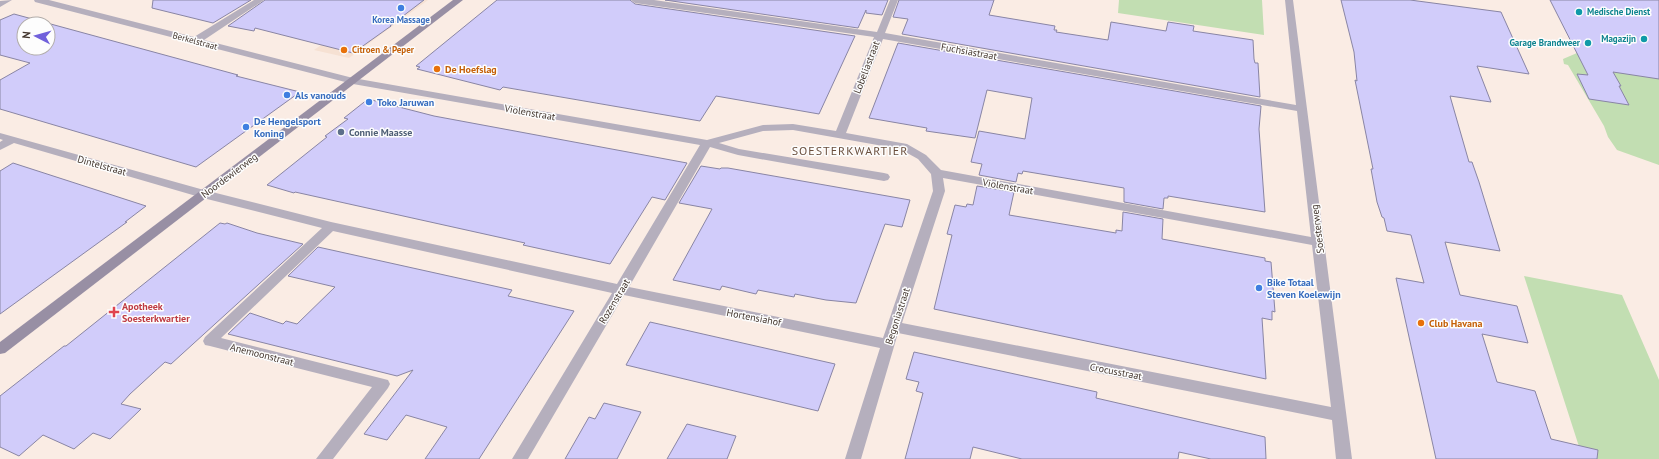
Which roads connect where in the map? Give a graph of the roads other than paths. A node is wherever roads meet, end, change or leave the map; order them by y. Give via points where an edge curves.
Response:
1 (8, 0) edge
2 (38, 0) edge
3 (260, 0) edge
4 (459, 0) edge
5 (635, 0) edge
6 (894, 0) edge
7 (1289, 0) edge
8 (0, 4) edge
9 (878, 35) junction
10 (195, 41) junction
11 (353, 82) junction
12 (1302, 109) junction
13 (840, 134) junction
14 (0, 136) edge
15 (12, 140) junction
16 (707, 143) junction
17 (0, 147) edge
18 (937, 173) junction
19 (884, 177) dead end
20 (203, 194) junction
21 (331, 226) junction
22 (1318, 242) junction
23 (620, 290) junction
24 (894, 327) junction
25 (888, 344) junction
26 (0, 350) edge
27 (1339, 415) junction
28 (324, 459) edge
29 (520, 459) edge
30 (853, 459) edge
31 (1344, 459) edge

1 - 8 street
2 - 10 street, Berkelstraat
3 - 10 street
4 - 11 street, Noordewierweg
5 - 9 street, Fuchsiastraat
6 - 9 street, Lobeliastraat
7 - 12 street, Soesterweg
9 - 12 street, Fuchsiastraat
9 - 13 street, Lobeliastraat
10 - 11 street, Berkelstraat
11 - 16 street, Violenstraat
11 - 20 street, Noordewierweg
12 - 22 street, Soesterweg
13 - 16 street, Violenstraat via 793,127 763,128
13 - 18 street, Violenstraat via 903,146 922,157
14 - 15 street, Dintelstraat
15 - 17 street
15 - 20 street, Dintelstraat
16 - 19 street, Violenstraat via 738,152
16 - 23 street, Rozenstraat
18 - 22 street, Violenstraat
18 - 24 street, Begoniastraat via 939,191
20 - 21 street
20 - 26 street, Noordewierweg
21 - 23 street
21 - 28 street, Anemoonstraat via 210,342 383,384
22 - 27 street, Soesterweg
23 - 25 street, Hortensiahof
23 - 29 street, Rozenstraat
24 - 25 street, Begoniastraat
24 - 27 street, Crocusstraat
25 - 30 street, Begoniastraat
27 - 31 street, Soesterweg

